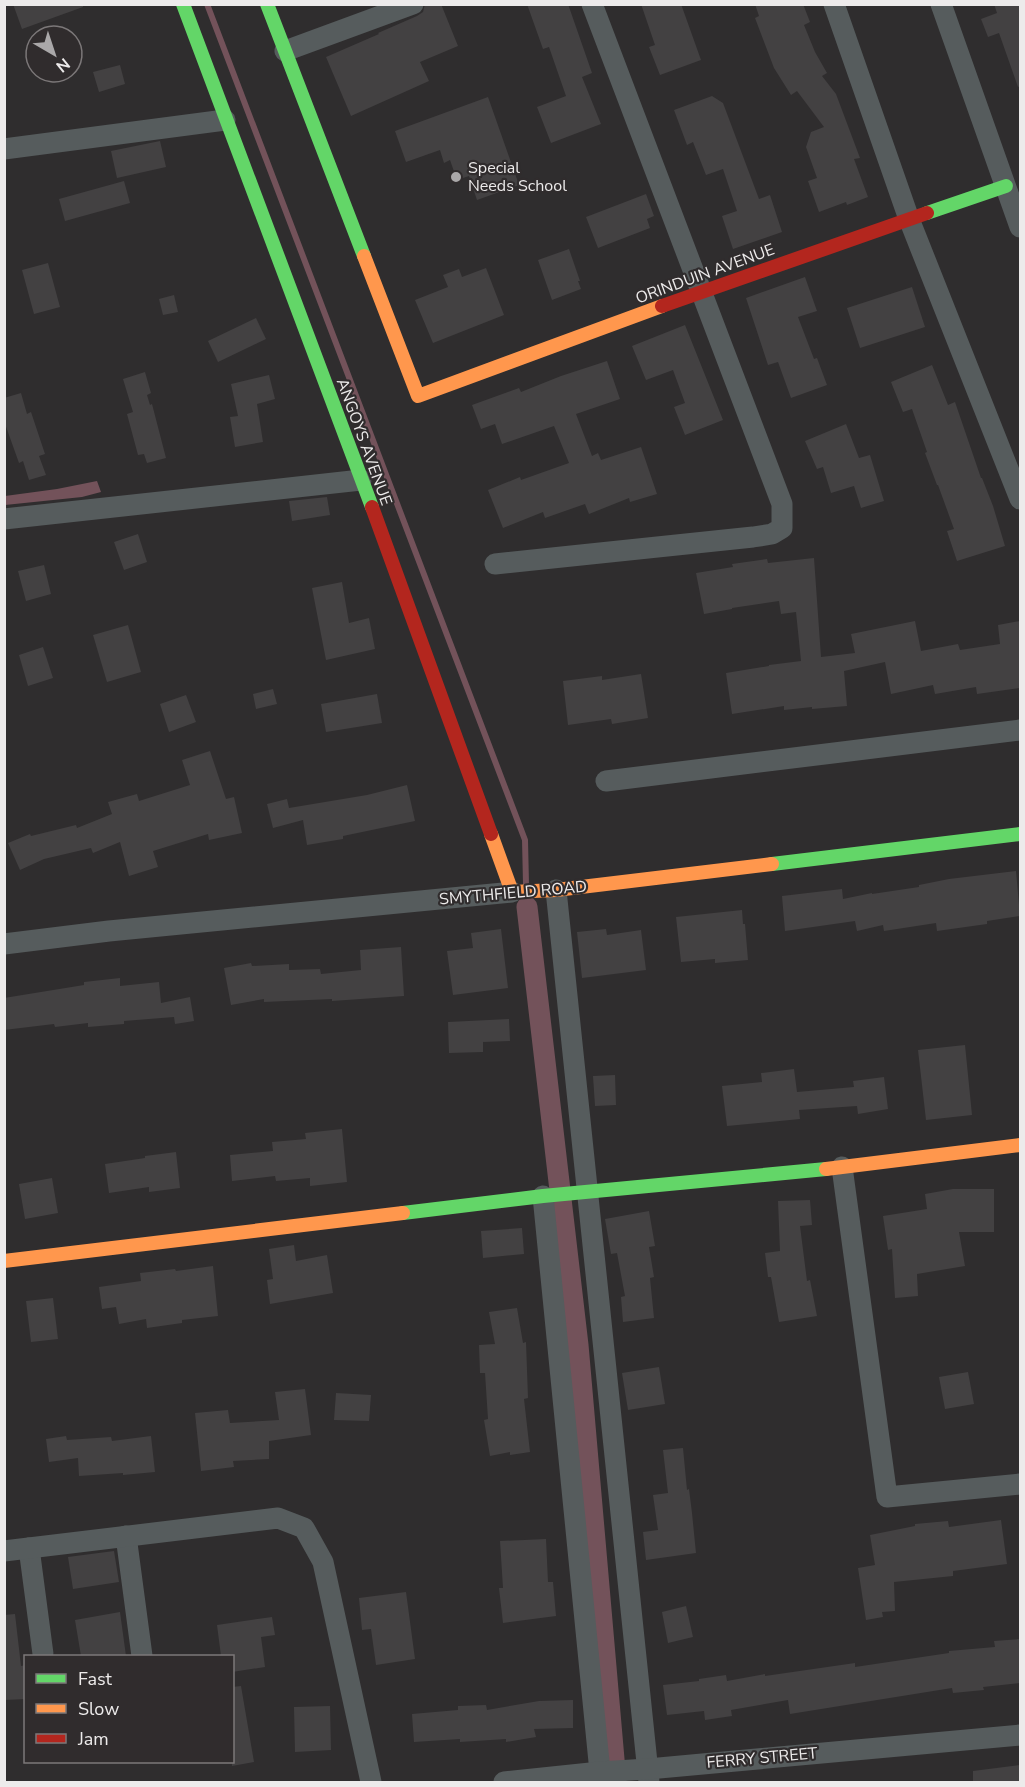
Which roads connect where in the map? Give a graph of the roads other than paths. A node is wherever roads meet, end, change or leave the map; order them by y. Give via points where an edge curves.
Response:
1 (183, 4) edge
2 (267, 4) edge
3 (413, 4) edge
4 (592, 4) edge
5 (834, 4) edge
6 (945, 5) edge
7 (285, 51) junction
8 (225, 120) junction
9 (4, 150) edge
10 (1006, 186) junction
11 (909, 219) junction
12 (1020, 227) edge
13 (701, 292) junction
14 (361, 480) junction
15 (1020, 499) edge
16 (4, 519) edge
17 (495, 564) dead end
18 (1020, 730) edge
19 (606, 781) dead end
20 (1020, 834) edge
21 (556, 890) junction
22 (512, 892) junction
23 (4, 944) edge
24 (1020, 1145) edge
25 (843, 1167) junction
26 (588, 1193) junction
27 (543, 1196) junction
28 (4, 1261) edge
29 (1020, 1484) edge
30 (126, 1536) junction
31 (29, 1548) junction
32 (4, 1551) edge
33 (42, 1654) dead end
34 (142, 1655) edge
35 (1020, 1735) edge
36 (649, 1776) edge
37 (600, 1777) edge
38 (371, 1782) edge
39 (504, 1782) edge

1 - 8 street, ANGOYS AVENUE
2 - 7 street
3 - 7 street
4 - 13 street
5 - 11 street
6 - 10 street
7 - 13 street, ORINDUIN AVENUE via 418,396
8 - 9 street
8 - 14 street, ANGOYS AVENUE
10 - 11 street, ORINDUIN AVENUE
10 - 12 street
11 - 13 street, ORINDUIN AVENUE
11 - 15 street
13 - 17 street via 782,504 782,528 753,537
14 - 16 street
14 - 22 street, ANGOYS AVENUE
18 - 19 street
20 - 21 street, SMYTHFIELD ROAD
21 - 22 street, SMYTHFIELD ROAD
21 - 26 street
22 - 23 street, SMYTHFIELD ROAD via 109,930
24 - 25 street
25 - 26 street
25 - 29 street via 887,1497
26 - 27 street
26 - 36 street
27 - 28 street
27 - 37 street
30 - 31 street
30 - 34 street
30 - 38 street via 278,1518 304,1528 323,1562
31 - 32 street
31 - 33 street
35 - 36 street, FERRY STREET
36 - 37 street, FERRY STREET
37 - 39 street, FERRY STREET

